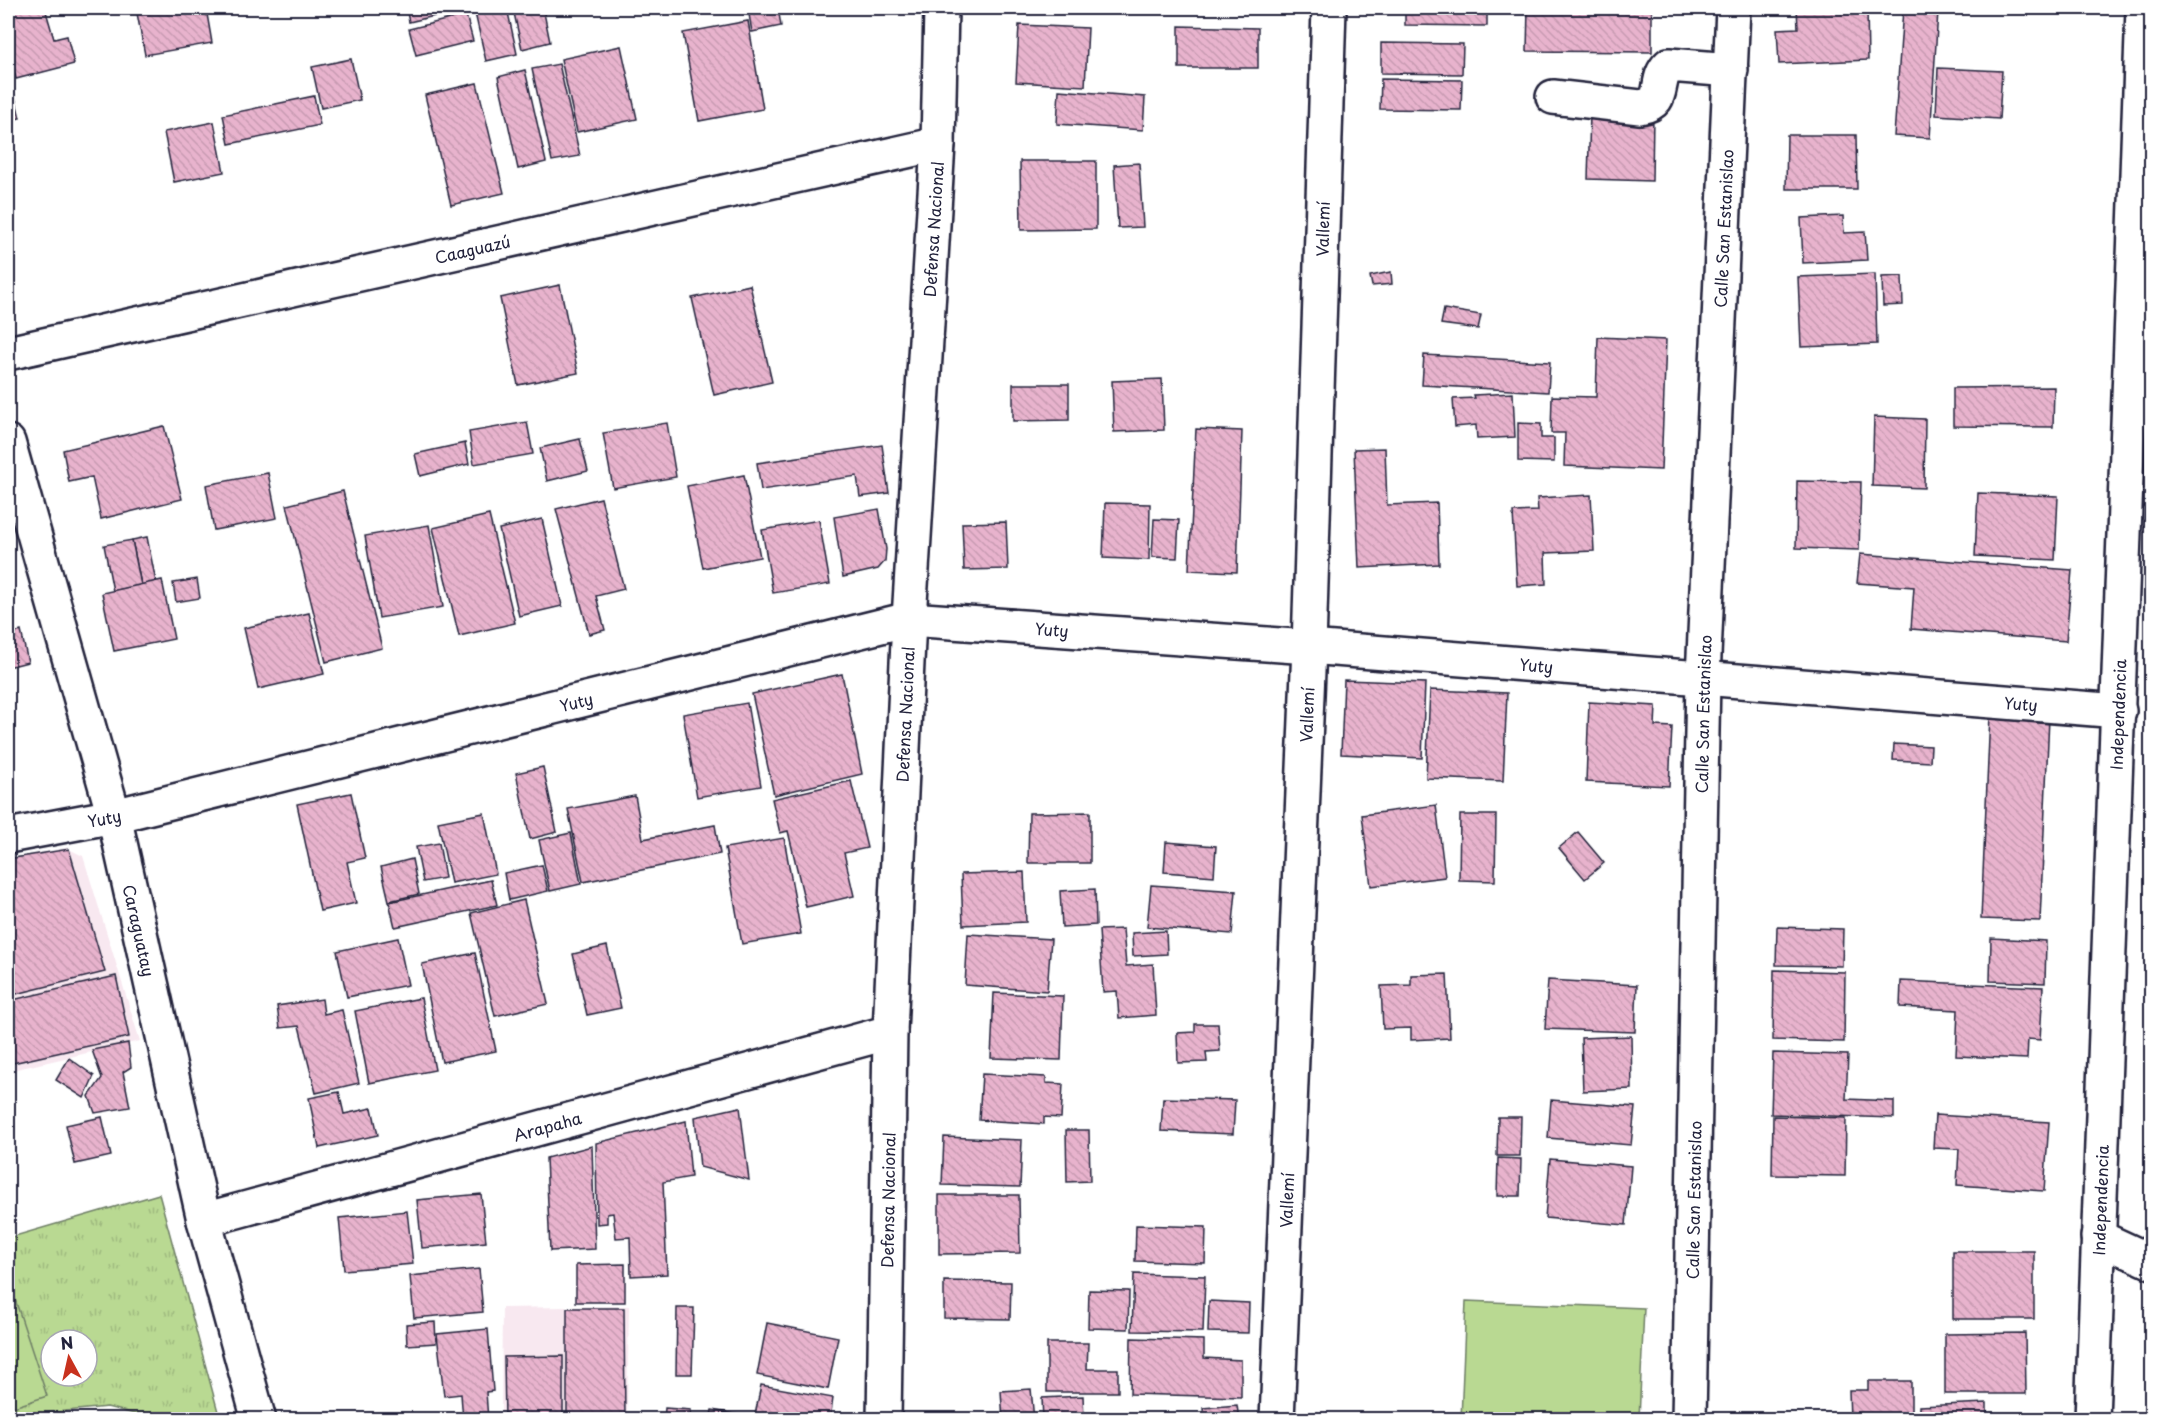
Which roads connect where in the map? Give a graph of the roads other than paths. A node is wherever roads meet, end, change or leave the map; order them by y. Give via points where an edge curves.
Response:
1 (940, 8) edge
2 (1329, 8) edge
3 (1733, 8) edge
4 (2143, 8) edge
5 (1731, 70) junction
6 (1553, 97) dead end
7 (938, 144) junction
8 (8, 353) edge
9 (2141, 355) edge
10 (8, 442) edge
11 (909, 619) junction
12 (1309, 647) junction
13 (1703, 678) junction
14 (2119, 711) junction
15 (114, 816) junction
16 (8, 836) edge
17 (890, 1032) junction
18 (204, 1220) junction
19 (2098, 1237) junction
20 (2151, 1262) edge
21 (259, 1419) edge
22 (884, 1419) edge
23 (1277, 1419) edge
24 (1689, 1419) edge
25 (2092, 1419) edge

1 - 7 street, Defensa Nacional
2 - 12 street, Vallemí
3 - 5 street, Calle San Estanislao
4 - 9 street, Independencia
5 - 6 street via 1669,65 1650,105
5 - 13 street, Calle San Estanislao
7 - 8 street, Caaguazú
7 - 11 street, Defensa Nacional
9 - 14 street, Independencia
10 - 15 street, Caraguatay
11 - 12 street, Yuty
11 - 15 street, Yuty
11 - 17 street, Defensa Nacional
12 - 13 street, Yuty
12 - 23 street, Vallemí
13 - 14 street, Yuty
13 - 24 street, Calle San Estanislao
14 - 19 street, Independencia
15 - 16 street, Yuty
15 - 18 street, Caraguatay
17 - 18 street, Arapaha
17 - 22 street, Defensa Nacional
18 - 21 street, Caraguatay
19 - 20 street
19 - 25 street, Independencia

